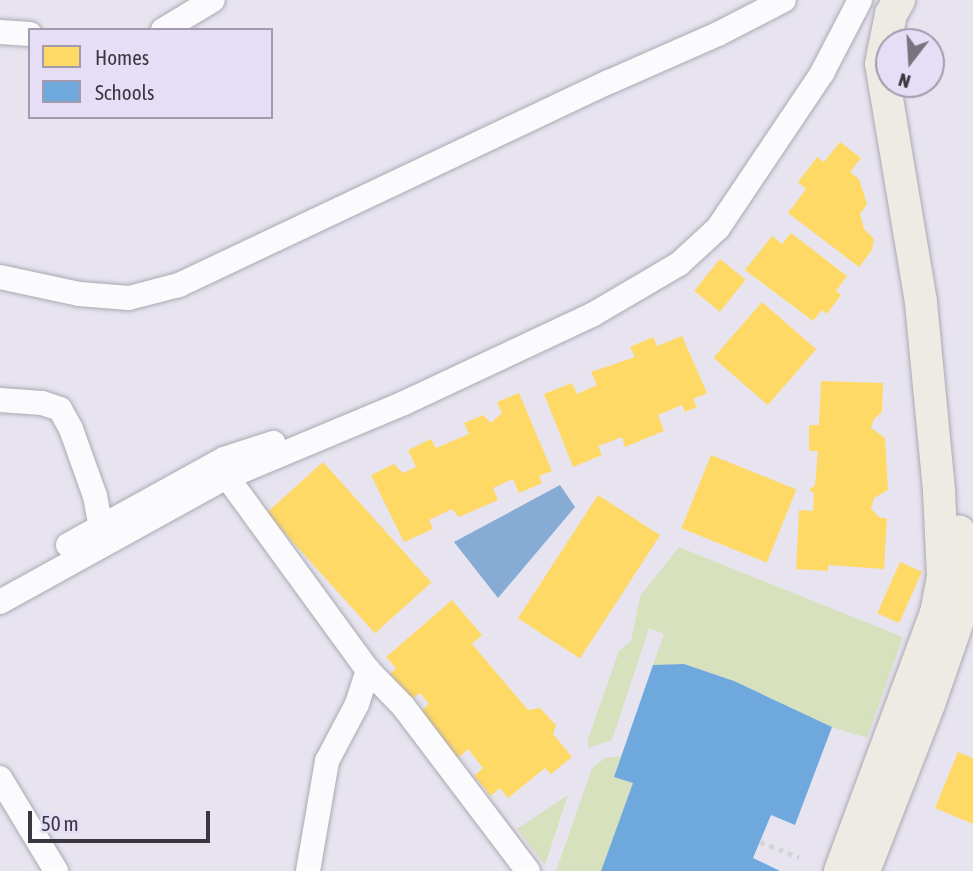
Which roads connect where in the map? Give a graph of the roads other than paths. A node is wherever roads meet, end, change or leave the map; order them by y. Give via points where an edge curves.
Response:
1 (213, 0) edge
2 (785, 0) edge
3 (844, 0) edge
4 (860, 0) edge
5 (899, 0) edge
6 (916, 0) edge
7 (166, 28) edge
8 (907, 28) edge
9 (0, 32) edge
10 (28, 34) edge
11 (900, 98) edge
12 (0, 277) edge
13 (0, 400) edge
14 (221, 470) junction
15 (102, 535) junction
16 (0, 586) edge
17 (960, 592) edge
18 (0, 602) edge
19 (368, 670) junction
20 (0, 778) edge
21 (56, 871) edge
22 (309, 871) edge
23 (528, 871) edge
24 (840, 871) edge
25 (864, 871) edge

1 - 7 street
2 - 12 street via 179,285 129,298 79,294
3 - 14 street via 744,167 692,235 653,265
4 - 14 street via 822,73 719,228 679,264 592,315 368,419
5 - 17 main road via 891,14 881,64 921,302 943,576
6 - 8 main road
9 - 10 street
11 - 17 main road via 940,324
13 - 15 street via 42,403 60,410 95,496
14 - 15 street
14 - 19 street
15 - 16 street
15 - 18 street
17 - 24 main road via 936,613
17 - 25 main road via 929,704
19 - 22 street via 357,704 327,761
19 - 23 street via 403,706
20 - 21 street

